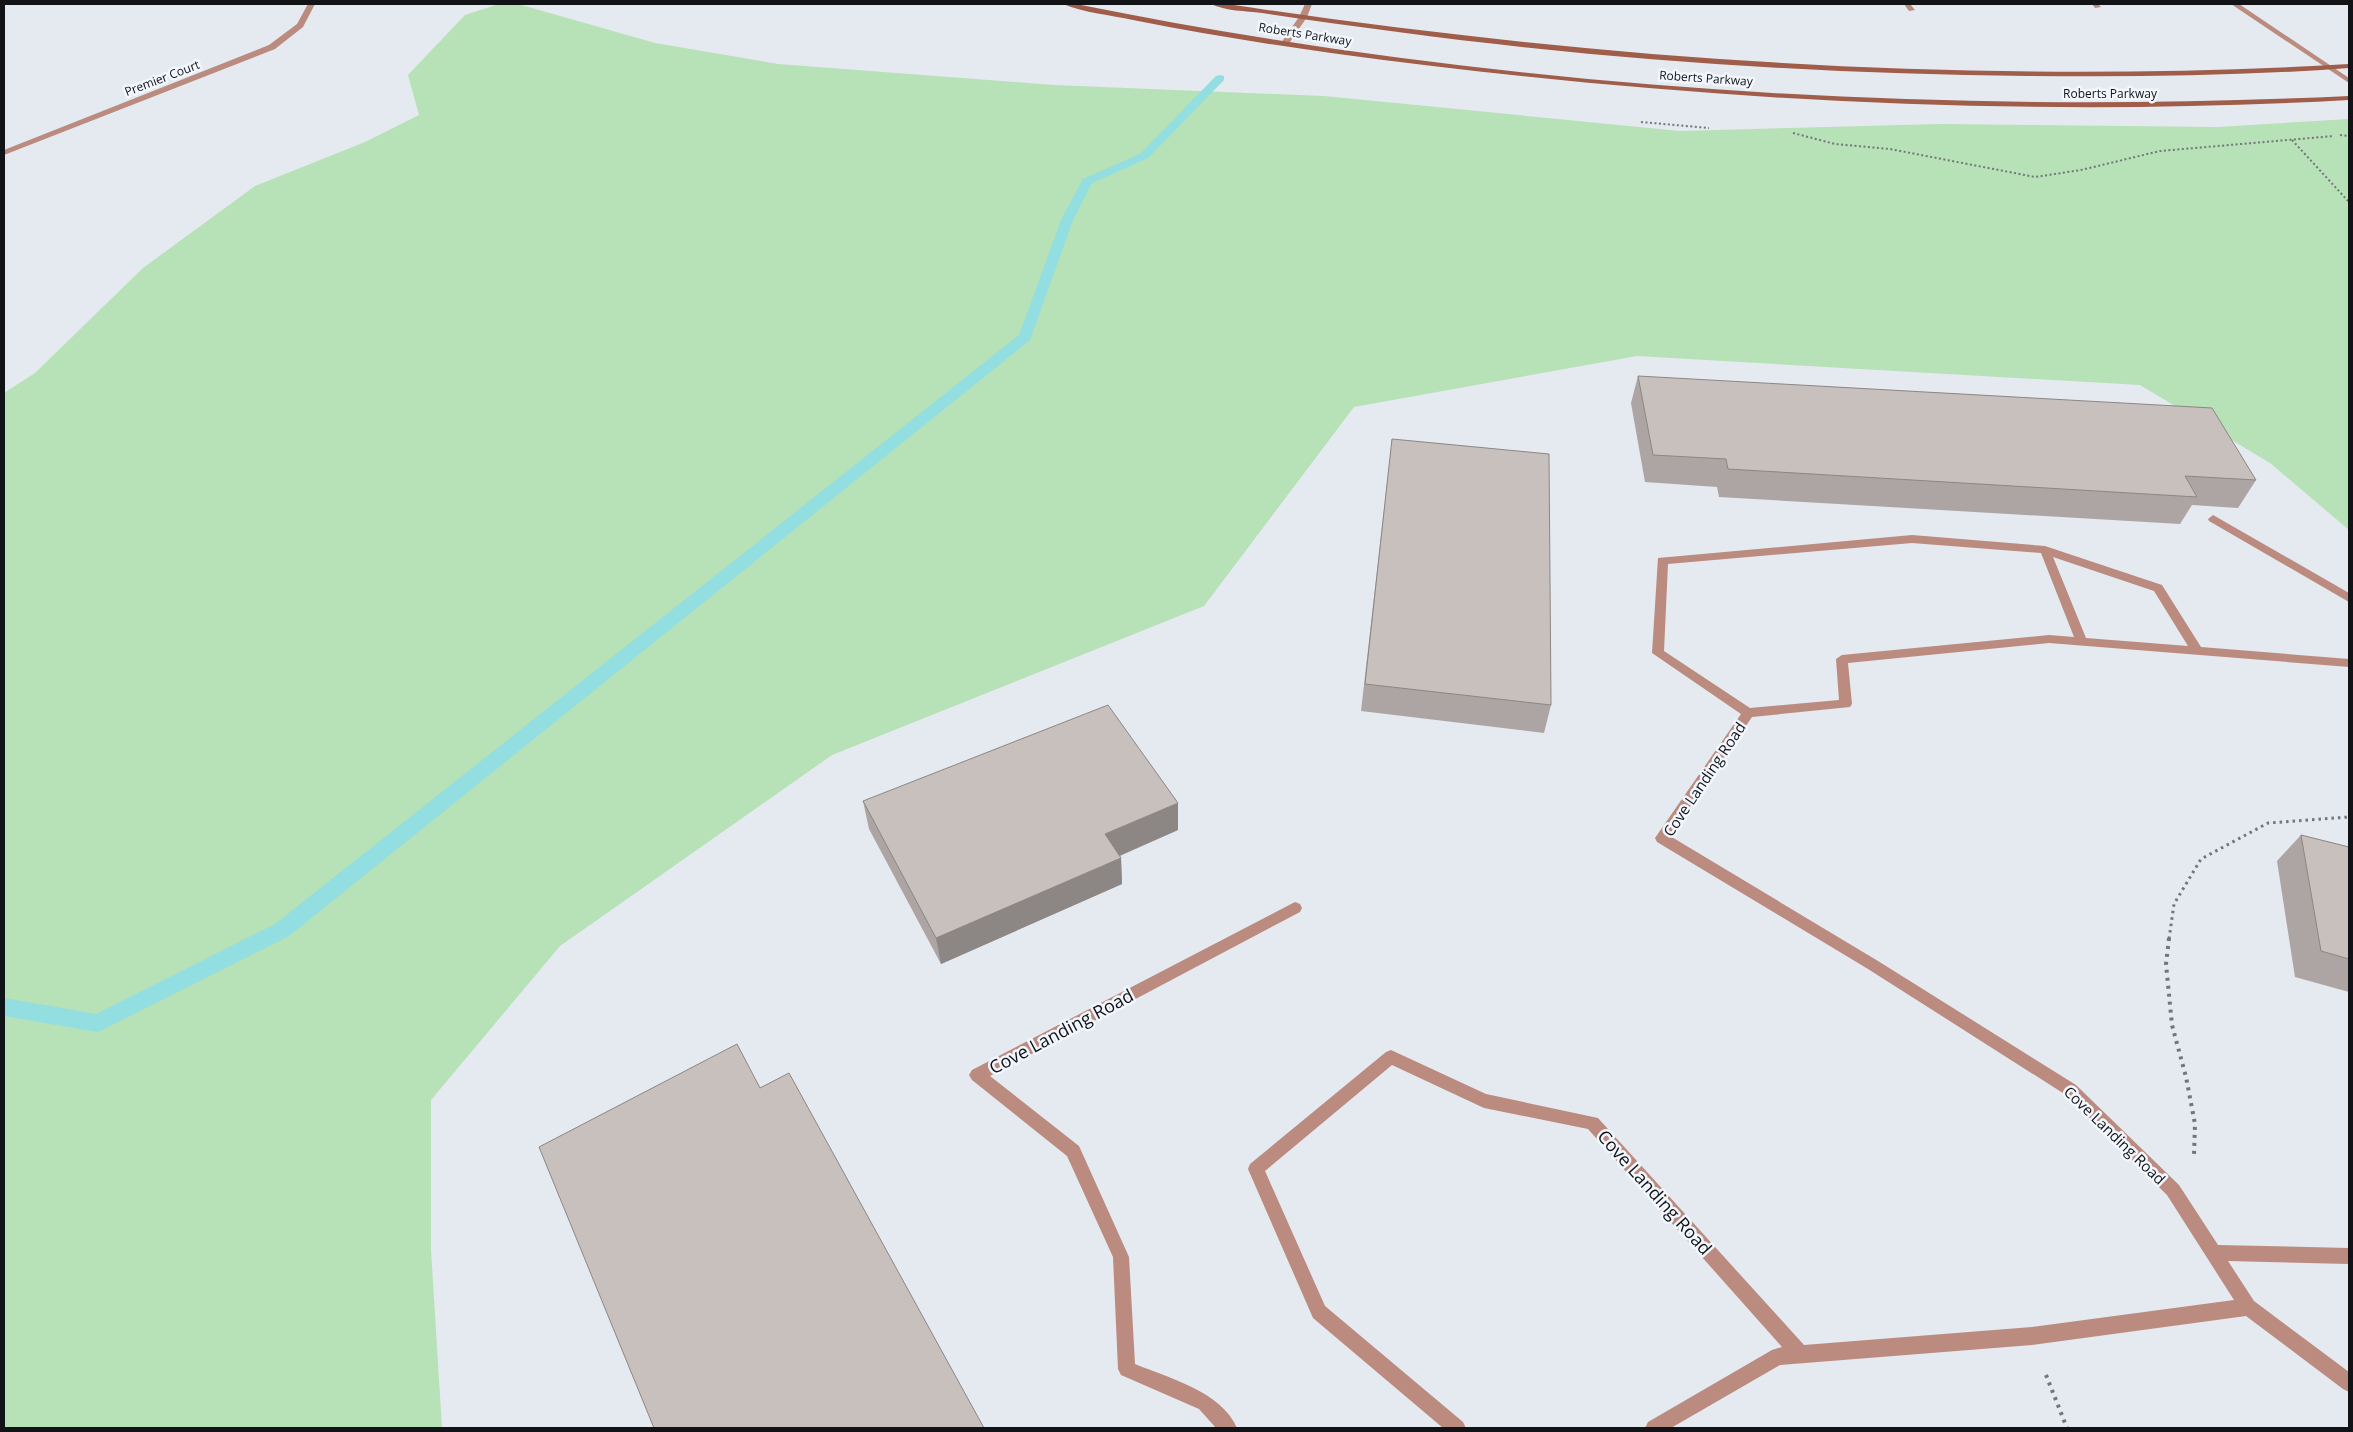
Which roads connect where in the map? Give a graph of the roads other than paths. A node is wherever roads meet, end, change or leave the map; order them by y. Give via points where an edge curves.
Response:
1 (312, 4) edge
2 (1067, 4) edge
3 (1215, 4) edge
4 (1308, 4) edge
5 (2235, 4) edge
6 (1303, 17) junction
7 (1285, 42) junction
8 (2349, 66) edge
9 (2328, 67) junction
10 (2349, 81) edge
11 (2349, 98) edge
12 (4, 153) edge
13 (2213, 519) dead end
14 (2045, 550) junction
15 (2349, 598) edge
16 (2082, 642) junction
17 (2196, 650) junction
18 (2349, 663) edge
19 (1748, 713) junction
20 (1295, 908) dead end
21 (2213, 1253) junction
22 (2349, 1256) edge
23 (2248, 1307) junction
24 (1800, 1354) junction
25 (2349, 1383) edge
26 (1228, 1428) edge
27 (1456, 1428) edge
28 (1654, 1428) edge

1 - 12 street, Premier Court via 300,25 272,47
2 - 7 main road, Roberts Parkway
3 - 6 main road, Roberts Parkway
4 - 6 street
5 - 9 street
6 - 7 street
6 - 9 main road, Roberts Parkway via 1383,30 1572,51 1894,72 2187,73
7 - 11 main road, Roberts Parkway via 1511,73 1645,86 1913,102 2112,105
8 - 9 main road, Roberts Parkway
9 - 10 street
13 - 15 street
14 - 16 street
14 - 17 street, Cove Landing Road via 2158,588
14 - 19 street, Cove Landing Road via 1912,539 1662,561 1658,653
16 - 17 street, Cove Landing Road
16 - 19 street, Cove Landing Road via 2049,639 1842,659 1846,704
17 - 18 street, Cove Landing Road
19 - 21 street, Cove Landing Road via 1662,838 1873,965 2071,1090 2169,1186
20 - 26 street, Cove Landing Road via 977,1075 1073,1151 1121,1257 1127,1369 1205,1403
21 - 22 street
21 - 23 street, Cove Landing Road
23 - 24 street via 2032,1336
23 - 25 street, Cove Landing Road
24 - 27 street, Cove Landing Road via 1592,1123 1484,1102 1391,1057 1256,1168 1320,1312
24 - 28 street via 1778,1356

